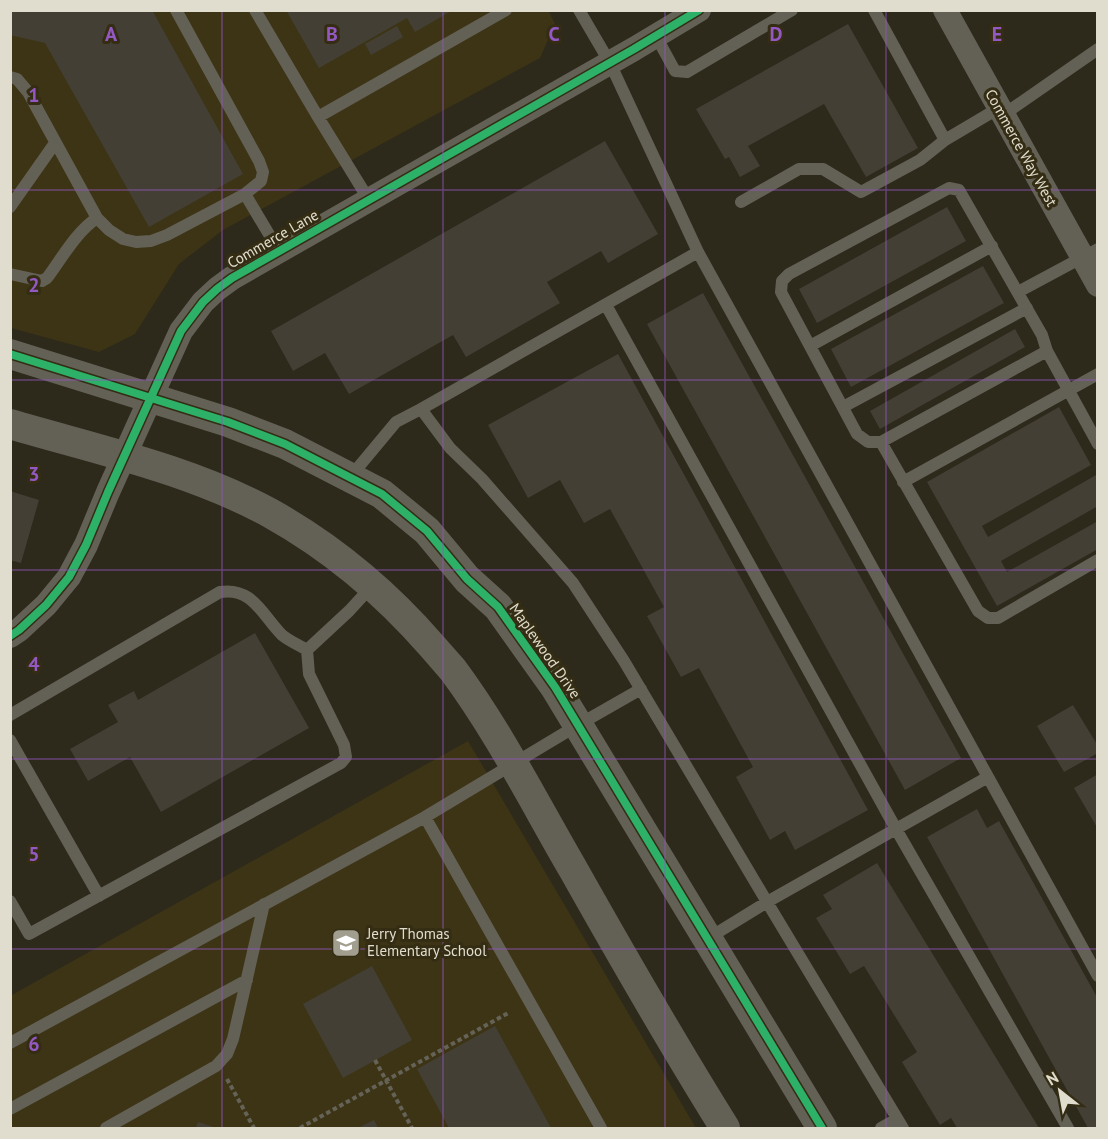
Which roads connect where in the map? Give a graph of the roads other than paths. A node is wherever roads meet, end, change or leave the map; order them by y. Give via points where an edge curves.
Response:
1 (176, 10) edge
2 (255, 10) edge
3 (506, 10) edge
4 (579, 10) edge
5 (699, 10) edge
6 (792, 10) edge
7 (874, 10) edge
8 (945, 10) edge
9 (656, 36) junction
10 (1098, 49) edge
11 (610, 63) junction
12 (10, 77) edge
13 (1001, 112) junction
14 (318, 117) junction
15 (945, 140) junction
16 (55, 143) junction
17 (245, 194) junction
18 (369, 200) junction
19 (741, 202) dead end
20 (10, 207) edge
21 (97, 218) junction
22 (992, 246) junction
23 (279, 251) junction
24 (698, 252) junction
25 (1090, 253) edge
26 (10, 274) edge
27 (1098, 285) edge
28 (1018, 292) junction
29 (606, 304) junction
30 (1027, 308) junction
31 (810, 346) junction
32 (1047, 351) junction
33 (10, 354) edge
34 (1098, 374) edge
35 (1068, 391) junction
36 (150, 397) junction
37 (843, 408) junction
38 (421, 409) junction
39 (10, 424) edge
40 (880, 442) junction
41 (1098, 444) edge
42 (123, 457) junction
43 (350, 477) junction
44 (903, 482) junction
45 (1098, 560) edge
46 (372, 585) junction
47 (13, 629) edge
48 (307, 650) junction
49 (641, 689) junction
50 (10, 715) edge
51 (578, 725) junction
52 (10, 740) edge
53 (513, 764) junction
54 (988, 777) junction
55 (425, 817) junction
56 (896, 830) junction
57 (99, 896) junction
58 (10, 901) edge
59 (767, 902) junction
60 (264, 904) junction
61 (707, 939) junction
62 (1098, 976) edge
63 (247, 980) junction
64 (10, 1043) edge
65 (10, 1109) edge
66 (900, 1124) edge
67 (106, 1128) edge
68 (601, 1128) edge
69 (725, 1128) edge
70 (822, 1128) edge
71 (881, 1128) edge
72 (1068, 1128) edge

1 - 17 lane via 259,161 261,181
2 - 14 lane
3 - 14 lane
4 - 11 lane
5 - 9 street, Commerce Lane
6 - 9 lane via 687,72 675,71
7 - 15 lane
8 - 13 street, Commerce Way West
9 - 11 street, Commerce Lane
10 - 13 lane
11 - 18 street, Commerce Lane
11 - 24 lane
12 - 16 lane via 28,92
13 - 15 lane
13 - 25 street, Commerce Way West
14 - 18 lane
15 - 19 lane via 920,160 861,192 823,169 799,169
16 - 20 lane
16 - 21 lane
17 - 21 lane via 151,241 123,239
17 - 23 lane
18 - 23 street, Commerce Lane
21 - 26 lane via 83,230 47,278 42,281
22 - 28 lane
22 - 31 lane
22 - 31 lane via 959,190 949,188 789,274 782,281 781,292
23 - 36 street, Commerce Lane via 232,278 203,302 180,332
24 - 29 lane
24 - 54 lane
25 - 27 street, Commerce Way West
25 - 28 lane
28 - 30 lane
29 - 38 lane
29 - 56 lane
30 - 32 lane
30 - 37 lane
31 - 37 lane
32 - 35 lane
32 - 40 lane
33 - 36 street, Maplewood Drive
34 - 35 lane
35 - 41 lane
35 - 44 lane
36 - 42 street, Commerce Lane
36 - 43 street, Maplewood Drive via 285,444
37 - 40 lane via 857,434 868,442
38 - 43 lane via 396,422
38 - 49 lane via 450,448 573,583
39 - 42 street
40 - 44 lane
42 - 46 street via 170,470 270,514 326,549
42 - 47 street, Commerce Lane via 69,576 46,605
43 - 51 street, Maplewood Drive via 381,494 427,531 467,579 498,607
44 - 45 lane via 978,611 988,618 998,618
46 - 48 lane
46 - 53 street via 409,619 452,669
48 - 50 lane via 284,637 243,593 220,592
48 - 57 lane via 309,674 344,745 346,757 341,763
49 - 51 lane
49 - 59 lane
51 - 53 lane
51 - 61 street, Maplewood Drive
52 - 57 lane
53 - 55 lane
53 - 69 street
54 - 56 lane
54 - 62 lane
55 - 60 lane
55 - 68 lane
56 - 59 lane
56 - 72 lane
57 - 58 lane via 29,934
59 - 61 lane
59 - 66 lane
60 - 63 lane
60 - 64 lane
61 - 70 street, Maplewood Drive
63 - 65 lane
63 - 67 lane via 233,1039 219,1063
66 - 71 lane

